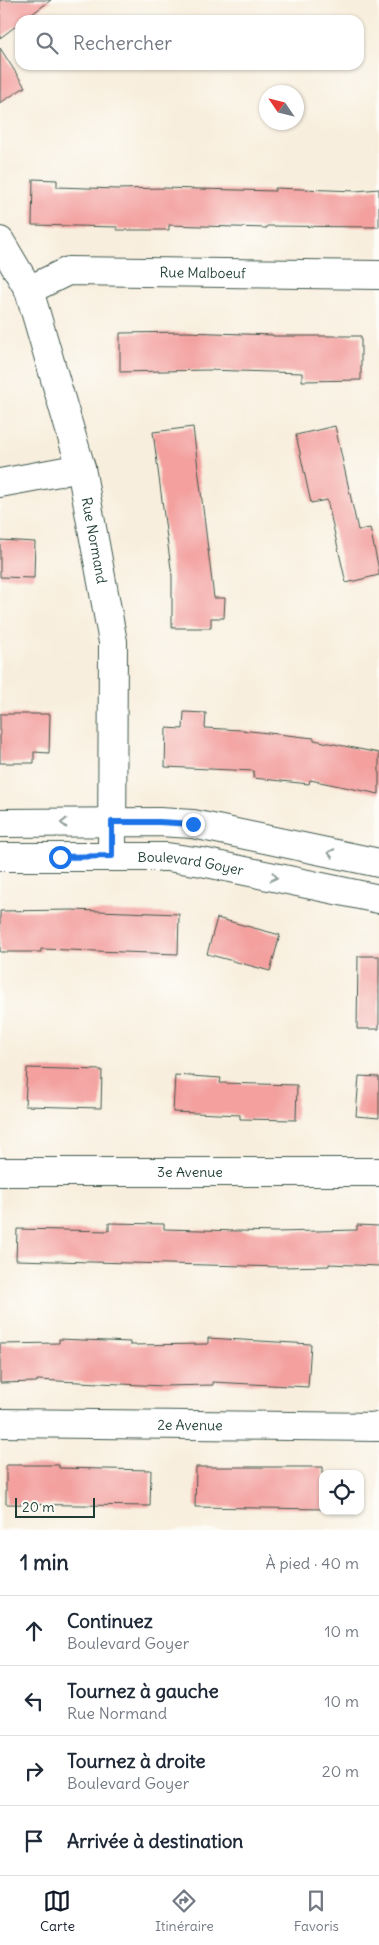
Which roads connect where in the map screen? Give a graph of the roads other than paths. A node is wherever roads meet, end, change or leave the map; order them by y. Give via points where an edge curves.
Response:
1 (0, 241) edge
2 (379, 275) edge
3 (29, 290) junction
4 (81, 468) junction
5 (0, 483) edge
6 (112, 822) junction
7 (0, 823) edge
8 (112, 856) junction
9 (0, 857) edge
10 (379, 863) edge
11 (379, 899) edge
12 (0, 1172) edge
13 (379, 1172) edge
14 (0, 1422) edge
15 (379, 1427) edge

1 - 3 street, Rue Normand
2 - 3 street, Rue Malboeuf via 68,271
3 - 4 street, Rue Normand
4 - 5 street
4 - 6 street, Rue Normand via 113,642
6 -> 7 street
6 - 8 street, Rue Normand
10 -> 6 street via 193,824
8 - 9 street, Boulevard Goyer
8 -> 11 street, Boulevard Goyer via 185,859
12 - 13 street, 3e Avenue
14 - 15 street, 2e Avenue

